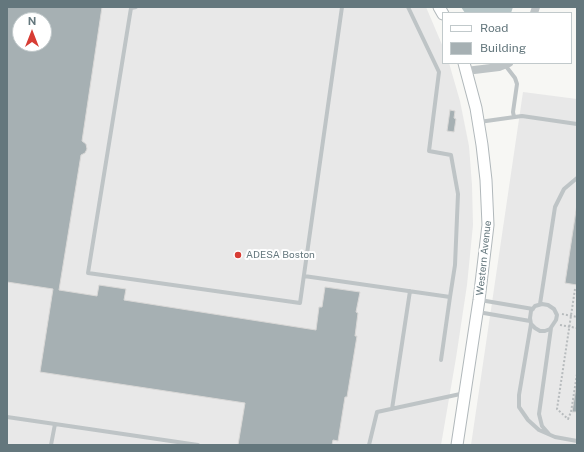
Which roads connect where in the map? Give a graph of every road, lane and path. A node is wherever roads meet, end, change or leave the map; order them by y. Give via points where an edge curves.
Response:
1 (136, 7) edge
2 (342, 7) edge
3 (408, 7) edge
4 (507, 64) edge
5 (465, 67) edge
6 (514, 117) junction
7 (479, 122) junction
8 (577, 124) edge
9 (577, 178) edge
10 (304, 276) junction
11 (575, 289) dead end
12 (410, 291) junction
13 (450, 297) junction
14 (479, 300) junction
15 (540, 304) junction
16 (532, 309) junction
17 (478, 312) junction
18 (556, 313) junction
19 (571, 316) junction
20 (577, 317) edge
21 (531, 322) junction
22 (555, 324) junction
23 (569, 326) junction
24 (551, 328) junction
25 (577, 328) edge
26 (441, 360) dead end
27 (577, 374) edge
28 (465, 393) junction
29 (392, 409) junction
30 (7, 417) edge
31 (55, 424) junction
32 (550, 435) junction
33 (577, 442) edge
34 (51, 445) edge
35 (198, 445) edge
36 (369, 445) edge
37 (457, 445) edge

1 - 10 lane via 131,8 88,273 300,303
2 - 10 lane
3 - 13 lane via 439,72 429,151 451,155 458,194 455,264
4 - 5 street
4 - 6 lane via 517,84
5 - 7 street, Western Avenue
6 - 7 lane
6 - 8 lane
7 - 14 street, Western Avenue via 488,213
9 - 15 lane via 564,189 555,207
10 - 12 lane
11 - 19 path
12 - 13 lane
12 - 29 lane
13 - 26 lane
14 - 16 lane
14 - 17 street, Western Avenue
15 - 16 lane
15 - 18 lane via 551,306
16 - 21 lane
17 - 21 lane
17 - 28 street, Western Avenue
18 - 19 path
18 - 22 lane
19 - 20 path
19 - 23 path
21 - 24 lane via 540,331
21 - 32 lane via 519,407 533,426
22 - 23 path
22 - 24 lane
23 - 25 path
23 - 27 path via 557,410 568,419
24 - 32 lane via 539,414 542,426
28 - 29 lane
28 - 37 street, Western Avenue
29 - 36 lane via 377,412
30 - 31 lane
31 - 34 lane
31 - 35 lane
32 - 33 lane

